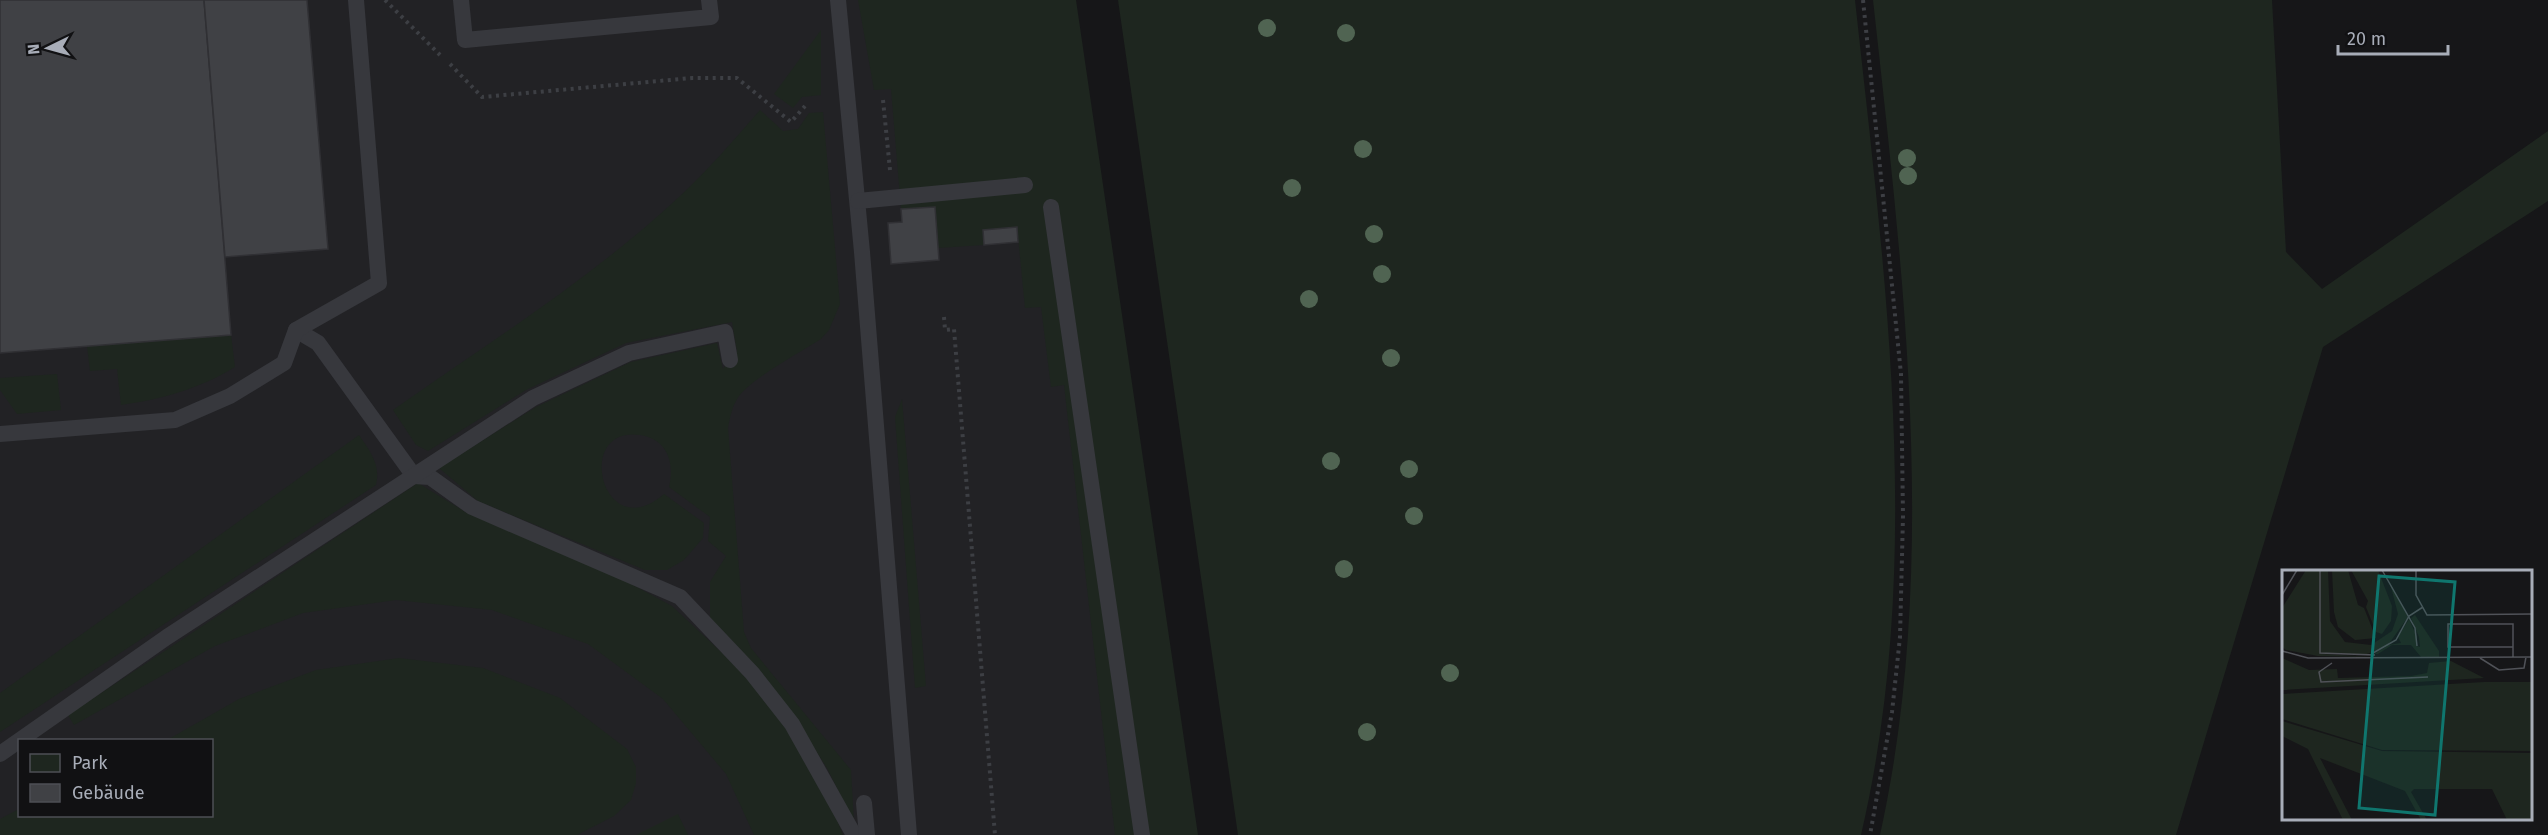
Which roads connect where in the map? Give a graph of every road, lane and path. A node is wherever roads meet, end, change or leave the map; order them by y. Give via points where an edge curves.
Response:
1 (356, 0) edge
2 (385, 0) edge
3 (461, 0) edge
4 (709, 0) edge
5 (838, 0) edge
6 (1863, 0) edge
7 (883, 100) dead end
8 (805, 106) dead end
9 (1026, 185) dead end
10 (893, 199) junction
11 (858, 201) junction
12 (1051, 207) dead end
13 (944, 317) dead end
14 (296, 330) junction
15 (730, 360) dead end
16 (0, 434) edge
17 (414, 476) junction
18 (21, 739) edge
19 (18, 741) edge
20 (0, 754) edge
21 (864, 803) dead end
22 (854, 835) edge
23 (867, 835) edge
24 (909, 835) edge
25 (995, 835) edge
26 (1142, 835) edge
27 (1870, 835) edge

1 - 14 lane via 379,283
2 - 8 path via 482,97 692,78 737,78 791,122
3 - 4 lane via 465,40 711,17
5 - 11 lane
6 - 27 path via 1901,374 1903,504 1899,648
7 - 10 path
9 - 10 lane
10 - 11 lane
11 - 24 lane
12 - 26 lane
13 - 25 path via 945,330 954,329
14 - 16 lane via 284,363 230,396 175,420
14 - 17 lane via 318,343
15 - 17 lane via 725,332 629,353 533,398
17 - 18 lane via 167,637
17 - 22 lane via 430,477 472,507 680,597 752,673 792,724
19 - 20 lane
21 - 23 lane

